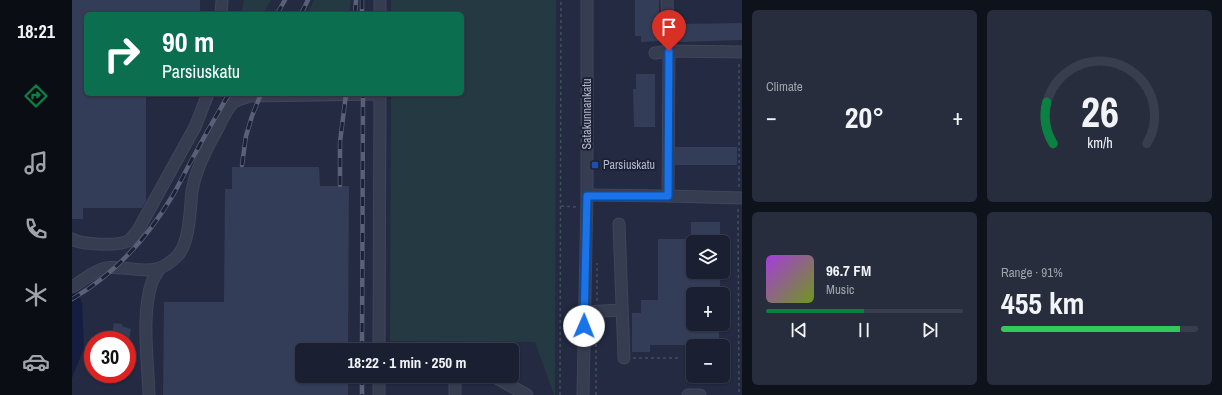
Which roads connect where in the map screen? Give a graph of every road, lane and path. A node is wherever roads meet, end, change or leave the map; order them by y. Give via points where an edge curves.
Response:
1 (222, 0) edge
2 (380, 0) edge
3 (561, 0) edge
4 (587, 0) edge
5 (667, 0) edge
6 (221, 12) edge
7 (380, 12) edge
8 (669, 51) junction
9 (741, 52) edge
10 (655, 53) dead end
11 (207, 96) edge
12 (250, 96) edge
13 (380, 96) edge
14 (587, 196) junction
15 (668, 196) junction
16 (740, 198) edge
17 (619, 224) dead end
18 (72, 239) edge
19 (160, 268) junction
20 (75, 285) edge
21 (622, 310) junction
22 (584, 312) junction
23 (379, 343) edge
24 (624, 358) joint
25 (679, 358) dead end
26 (379, 383) edge
27 (455, 383) edge
28 (506, 383) edge
29 (149, 395) edge
30 (379, 395) edge
31 (456, 395) edge
32 (527, 395) edge
33 (560, 395) edge
34 (583, 395) edge
35 (688, 395) edge
36 (700, 395) edge
37 (739, 395) edge

1 - 6 street
2 - 7 street
3 - 33 path
4 - 14 street, Satakunnankatu
5 - 8 street
8 - 9 street
8 - 10 street
8 - 15 street
9 - 16 path
11 - 18 street via 195,127 135,235 126,242 112,244 85,243
12 - 19 street via 234,102 209,144 192,190 186,238 179,253
13 - 23 street
14 - 15 street
14 - 22 street, Satakunnankatu
15 - 16 street
16 - 37 path
17 - 21 street
19 - 20 street via 148,271 107,268 97,271
19 - 29 street via 152,282 147,302
21 - 22 street
21 - 24 street
22 - 34 street, Satakunnankatu
24 - 25 path
26 - 30 street
27 - 31 street
28 - 32 street
35 - 36 street

